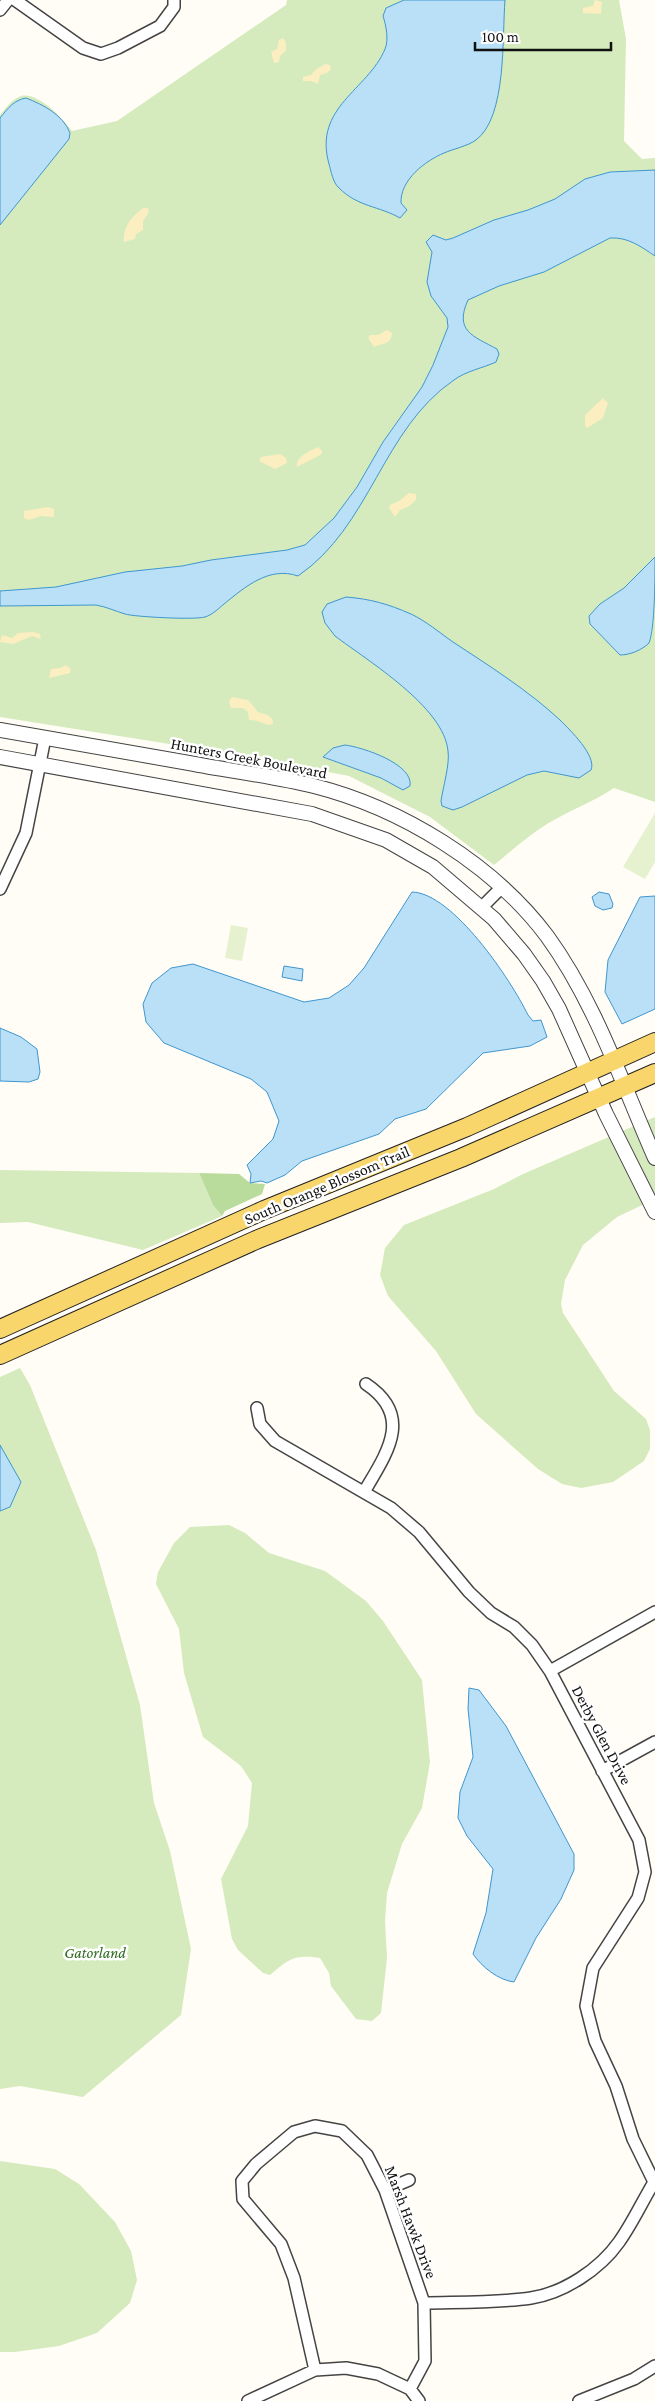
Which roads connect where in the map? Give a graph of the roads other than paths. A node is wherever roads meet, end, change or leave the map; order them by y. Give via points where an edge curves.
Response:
1 (8, 0) edge
2 (15, 0) edge
3 (174, 0) edge
4 (0, 10) edge
5 (0, 730) edge
6 (45, 738) junction
7 (0, 757) edge
8 (41, 764) junction
9 (502, 887) junction
10 (0, 889) edge
11 (482, 907) junction
12 (655, 1042) edge
13 (613, 1061) junction
14 (588, 1073) junction
15 (655, 1073) edge
16 (624, 1087) junction
17 (599, 1098) junction
18 (655, 1158) edge
19 (655, 1212) edge
20 (0, 1329) edge
21 (0, 1355) edge
22 (366, 1384) dead end
23 (257, 1408) dead end
24 (364, 1492) junction
25 (655, 1612) edge
26 (550, 1671) junction
27 (655, 1742) edge
28 (602, 1770) junction
29 (650, 1871) edge
30 (409, 2180) dead end
31 (654, 2183) edge
32 (385, 2190) junction
33 (424, 2303) junction
34 (655, 2366) edge
35 (315, 2370) junction
36 (410, 2390) junction
37 (598, 2397) edge
38 (248, 2401) edge
39 (419, 2401) edge
40 (579, 2401) edge

1 - 4 street
2 - 3 street via 83,48 101,54 160,26 174,8
5 - 6 street, Hunters Creek Boulevard
6 - 8 street
6 - 9 street, Hunters Creek Boulevard via 316,786 378,808 419,828
7 - 8 street
8 - 10 street via 26,833
8 - 11 street via 312,814 386,840 433,867
9 - 11 street
9 - 13 street, Hunters Creek Boulevard via 546,935 567,966
11 - 14 street via 524,954 543,981
12 - 13 main road, South Orange Blossom Trail
13 - 14 main road, South Orange Blossom Trail
13 - 16 street, Hunters Creek Boulevard
14 - 17 street
14 - 20 main road, South Orange Blossom Trail via 467,1127 264,1210
15 - 16 main road, South Orange Blossom Trail
16 - 17 main road, South Orange Blossom Trail
16 - 18 street, Hunters Creek Boulevard
17 - 19 street
17 - 21 main road, South Orange Blossom Trail via 390,1188 256,1240
22 - 24 street via 380,1393 394,1424 389,1449
23 - 24 street, Derby Glen Drive via 260,1424 275,1441
24 - 26 street, Derby Glen Drive via 391,1508 419,1532 469,1592 491,1613 514,1627 532,1645
25 - 26 street
26 - 28 street, Derby Glen Drive
27 - 28 street
28 - 29 street, Derby Glen Drive via 639,1840
29 - 31 street, Derby Glen Drive via 638,1898 593,1968 586,2006 595,2041 616,2086 633,2139
30 - 32 street
31 - 33 street via 620,2242 586,2274 559,2289 532,2298
32 - 33 street, Marsh Hawk Drive
32 - 35 street, Marsh Hawk Drive via 367,2155 342,2131 315,2126 294,2132 256,2164 242,2181 243,2200 281,2244 294,2278
33 - 36 street, Marsh Hawk Drive via 425,2361
34 - 37 street
35 - 36 street via 346,2368 378,2374
35 - 38 street
36 - 39 street
37 - 40 street

